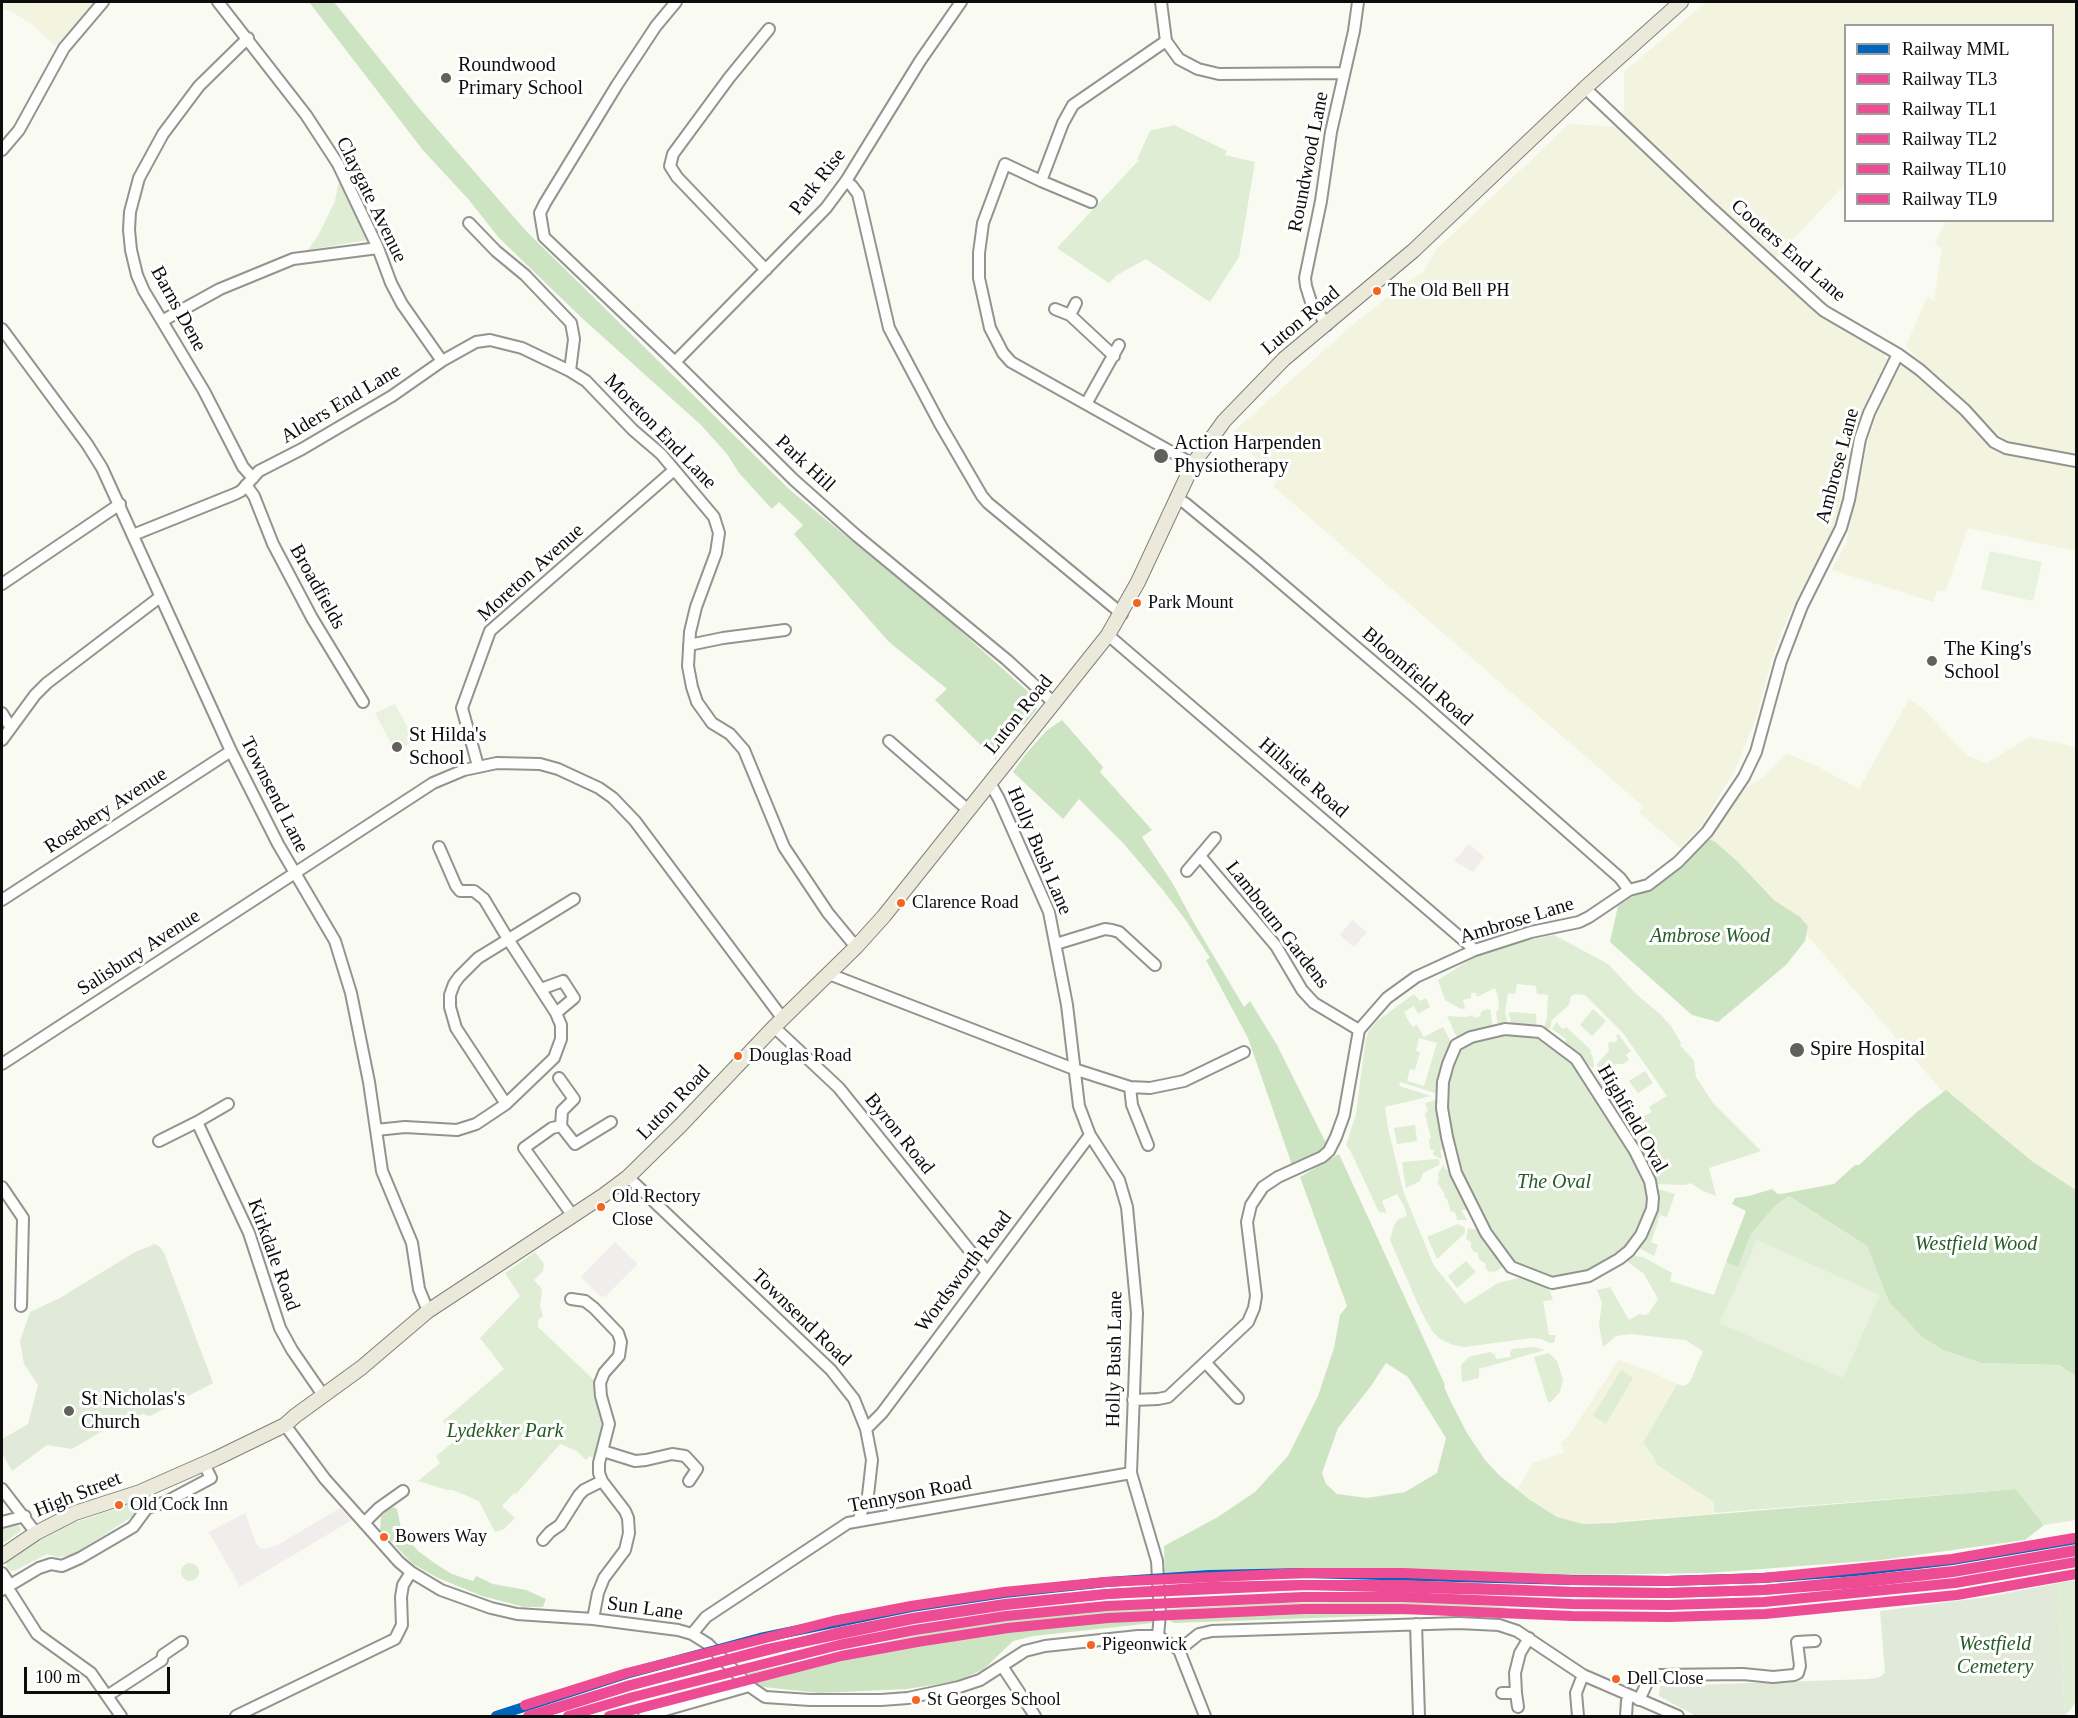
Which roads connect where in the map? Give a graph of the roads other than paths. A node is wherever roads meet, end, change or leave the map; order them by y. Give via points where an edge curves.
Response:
1 (103, 2) edge
2 (218, 2) edge
3 (676, 2) edge
4 (961, 2) edge
5 (1161, 2) edge
6 (1358, 2) edge
7 (1681, 2) edge
8 (769, 29) dead end
9 (248, 38) junction
10 (1166, 41) junction
11 (1344, 74) junction
12 (1585, 88) junction
13 (2, 150) edge
14 (846, 181) junction
15 (1041, 181) junction
16 (1091, 202) dead end
17 (469, 223) dead end
18 (378, 248) junction
19 (766, 270) junction
20 (1076, 303) dead end
21 (1055, 309) dead end
22 (1070, 315) junction
23 (162, 321) junction
24 (1327, 325) junction
25 (2, 329) edge
26 (1119, 345) dead end
27 (1898, 354) junction
28 (1114, 356) junction
29 (442, 361) junction
30 (675, 362) junction
31 (570, 371) junction
32 (1086, 404) junction
33 (2076, 461) edge
34 (1193, 464) junction
35 (674, 470) junction
36 (250, 481) junction
37 (1176, 498) junction
38 (120, 504) junction
39 (133, 535) junction
40 (2, 584) edge
41 (160, 597) junction
42 (1122, 614) junction
43 (785, 630) dead end
44 (1108, 635) junction
45 (689, 645) junction
46 (363, 702) dead end
47 (1054, 703) junction
48 (2, 712) edge
49 (11, 728) junction
50 (2, 740) edge
51 (889, 741) dead end
52 (231, 751) junction
53 (478, 766) junction
54 (990, 783) junction
55 (968, 810) junction
56 (1215, 838) dead end
57 (439, 847) dead end
58 (1200, 856) junction
59 (1187, 871) dead end
60 (295, 873) junction
61 (1629, 890) junction
62 (574, 899) dead end
63 (2, 900) edge
64 (508, 939) junction
65 (1056, 944) junction
66 (856, 947) junction
67 (1475, 950) junction
68 (1155, 965) dead end
69 (829, 974) junction
70 (541, 989) junction
71 (556, 1013) junction
72 (778, 1023) junction
73 (1359, 1030) junction
74 (1244, 1052) dead end
75 (2, 1064) edge
76 (1074, 1069) junction
77 (559, 1078) dead end
78 (1130, 1087) junction
79 (228, 1104) dead end
80 (506, 1104) junction
81 (197, 1122) junction
82 (611, 1122) dead end
83 (561, 1126) junction
84 (376, 1130) junction
85 (1090, 1135) junction
86 (159, 1141) dead end
87 (1148, 1145) dead end
88 (628, 1177) junction
89 (1651, 1186) joint
90 (2, 1187) edge
91 (573, 1216) junction
92 (987, 1272) junction
93 (572, 1299) dead end
94 (21, 1306) dead end
95 (428, 1311) junction
96 (1206, 1363) junction
97 (323, 1395) junction
98 (1238, 1398) dead end
99 (1133, 1400) junction
100 (285, 1425) junction
101 (866, 1429) junction
102 (603, 1450) junction
103 (204, 1464) junction
104 (1131, 1473) junction
105 (602, 1481) junction
106 (689, 1481) dead end
107 (2, 1490) edge
108 (403, 1491) dead end
109 (140, 1492) junction
110 (147, 1508) junction
111 (25, 1516) junction
112 (858, 1521) junction
113 (2, 1522) edge
114 (364, 1522) junction
115 (36, 1533) junction
116 (543, 1540) dead end
117 (2, 1556) edge
118 (411, 1572) junction
119 (2, 1573) edge
120 (7, 1590) edge
121 (593, 1620) junction
122 (1416, 1624) junction
123 (692, 1634) junction
124 (1158, 1636) junction
125 (1529, 1638) junction
126 (1815, 1641) dead end
127 (182, 1642) dead end
128 (1179, 1650) junction
129 (1002, 1666) junction
130 (1583, 1675) junction
131 (747, 1684) junction
132 (1516, 1693) junction
133 (1502, 1694) dead end
134 (107, 1696) junction
135 (1634, 1698) junction
136 (1518, 1707) dead end
137 (122, 1716) edge
138 (236, 1716) edge
139 (644, 1716) edge
140 (1035, 1716) edge
141 (1205, 1716) edge
142 (1419, 1716) edge
143 (1578, 1716) edge
144 (1626, 1716) edge
145 (1678, 1716) edge

1 - 13 street via 64,48 19,130
2 - 9 street, Claygate Avenue
3 - 30 street, Park Hill via 616,85 540,213 544,237
4 - 14 street, Park Rise
5 - 10 street
6 - 11 street, Roundwood Lane
7 - 12 main road, Luton Road
8 - 19 street via 673,154 670,166
9 - 18 street, Claygate Avenue via 338,164
9 - 23 street, Barns Dene via 181,108 151,155 135,192 130,212 131,250 141,283
10 - 11 street via 1179,59 1219,74
10 - 15 street via 1073,105
11 - 24 street, Roundwood Lane via 1305,278 1311,303
12 - 24 main road, Luton Road via 1413,251
12 - 27 street, Cooters End Lane via 1824,311
14 - 19 street, Park Rise via 826,208
14 - 42 street via 858,194 889,328 982,496
15 - 16 street
15 - 32 street via 1005,164 983,223 979,278 984,310 994,338 1011,362
17 - 31 street via 571,322 574,339
18 - 23 street via 293,259 219,289
18 - 29 street, Claygate Avenue via 402,304
19 - 30 street, Park Rise
20 - 22 street
21 - 22 street
22 - 28 street
23 - 36 street, Barns Dene via 204,391
24 - 34 main road, Luton Road via 1260,382 1224,421
25 - 38 street, Townsend Lane via 87,444
26 - 28 street
27 - 33 street, Cooters End Lane via 1942,390 1994,442 2006,448
27 - 61 street, Ambrose Lane via 1869,413 1841,528 1802,606 1781,661 1756,752 1744,777 1707,832 1678,862 1648,885
28 - 32 street
29 - 31 street, Alders End Lane via 476,342 490,340 536,353
29 - 36 street, Alders End Lane via 392,396 265,468
30 - 47 street, Park Hill via 802,487
31 - 35 street, Moreton End Lane via 586,381
32 - 34 street
34 - 37 main road, Luton Road
35 - 45 street, Moreton End Lane via 709,509 719,534 716,554 696,607
35 - 53 street, Moreton Avenue via 490,632 462,708
36 - 39 street, Alders End Lane via 235,494
36 - 46 street, Broadfields via 273,544
37 - 42 main road, Luton Road
37 - 61 street, Bloomfield Road via 1418,700
38 - 39 street, Townsend Lane
38 - 40 street
39 - 41 street, Townsend Lane
41 - 49 street via 47,683
41 - 52 street, Townsend Lane
42 - 44 main road, Luton Road
43 - 45 street
44 - 47 main road, Luton Road
44 - 67 street, Hillside Road
45 - 66 street, Moreton End Lane via 688,666 697,702 712,723 730,734 744,750 784,847
47 - 54 main road, Luton Road
48 - 49 street
49 - 50 street
51 - 55 street
52 - 60 street, Townsend Lane
52 - 63 street, Rosebery Avenue
53 - 60 street via 434,783
53 - 72 street via 540,764 578,777 613,798 635,821
54 - 55 main road, Luton Road
54 - 65 street, Holly Bush Lane via 1044,899
55 - 66 main road, Luton Road
56 - 58 street, Lambourn Gardens
57 - 64 street via 456,886 460,891 480,894
58 - 59 street, Lambourn Gardens
58 - 73 street, Lambourn Gardens via 1276,946 1314,1004
60 - 75 street, Salisbury Avenue
60 - 84 street, Townsend Lane via 329,928 341,959
61 - 67 street, Ambrose Lane via 1579,922
62 - 64 street
64 - 70 street
64 - 80 street via 478,958 459,977 450,995 456,1028
65 - 68 street via 1112,930
65 - 76 street, Holly Bush Lane
66 - 69 main road, Luton Road
67 - 73 street, Ambrose Lane via 1416,977 1387,998
69 - 72 main road, Luton Road
69 - 76 street
70 - 71 street
70 - 71 street via 563,981 574,998
71 - 80 street via 561,1039 554,1058
72 - 88 main road, Luton Road
72 - 92 street, Byron Road via 839,1088
73 - 96 street, Ambrose Lane via 1344,1115 1329,1151 1263,1187 1251,1205 1248,1222 1256,1288 1254,1308 1245,1326
74 - 78 street via 1184,1081 1150,1088
76 - 78 street
76 - 85 street, Holly Bush Lane via 1079,1106
77 - 83 street via 574,1099 562,1111
78 - 87 street via 1132,1105
79 - 81 street
80 - 84 street via 476,1124 457,1130
81 - 86 street
81 - 97 street, Kirkdale Road via 249,1233 280,1328
82 - 83 street via 575,1144
83 - 91 street via 524,1148
84 - 95 street, Townsend Lane via 382,1171 412,1243 419,1289
85 - 92 street, Wordsworth Road
85 - 99 street, Holly Bush Lane via 1119,1180 1127,1207 1137,1305
88 - 91 main road, Luton Road
88 - 101 street, Townsend Road via 831,1370 854,1399
89 - 89 street, Highfield Oval via 1635,1151 1576,1059 1559,1045 1540,1032 1505,1029 1471,1037 1456,1046 1443,1082 1447,1137 1456,1173 1486,1233 1511,1267 1552,1283 1589,1276 1619,1259 1641,1235 1649,1217
90 - 94 street via 23,1218
91 - 95 main road, Luton Road
92 - 101 street, Wordsworth Road
93 - 102 street via 585,1301 594,1308 618,1333 621,1342 620,1356 600,1383 609,1424
95 - 97 main road, Luton Road
96 - 98 street
96 - 99 street, Ambrose Lane via 1168,1397
97 - 100 main road, High Street
99 - 104 street, Holly Bush Lane
100 - 103 main road, High Street
100 - 114 street, Sun Lane via 325,1479
101 - 112 street, Townsend Road via 873,1471
102 - 105 street via 599,1468
102 - 106 street via 635,1461 685,1456 702,1466
103 - 109 main road, High Street
103 - 110 street, High Street via 212,1478
104 - 112 street, Tennyson Road
104 - 124 street, Holly Bush Lane via 1157,1561
105 - 116 street via 584,1490 560,1525
105 - 121 street via 625,1511 629,1533 625,1550 604,1578
107 - 111 street
108 - 114 street
109 - 110 street, High Street
109 - 115 main road, High Street via 75,1513
110 - 120 street, High Street via 133,1527 62,1566 39,1568
111 - 113 street
111 - 115 street
112 - 123 street, Tennyson Road via 848,1523 706,1617
114 - 118 street, Sun Lane
115 - 117 main road, High Street
118 - 121 street, Sun Lane via 441,1590 508,1612
118 - 138 street via 403,1585 402,1625 395,1639
119 - 120 street
120 - 134 street via 37,1634 91,1673
121 - 123 street, Sun Lane
122 - 125 street via 1489,1624
122 - 128 street via 1212,1631 1199,1634
122 - 142 street
123 - 131 street, Sun Lane via 708,1644
124 - 128 street
124 - 129 street, Sun Lane via 1034,1648
125 - 130 street
125 - 132 street via 1515,1673
126 - 135 street via 1797,1642 1800,1666 1794,1676 1660,1675
127 - 134 street
128 - 141 street
129 - 131 street, Sun Lane via 959,1687 881,1700 765,1697
129 - 140 street
130 - 135 street
130 - 143 street via 1576,1693
131 - 139 street
132 - 133 street
132 - 136 street
134 - 137 street
135 - 144 street via 1627,1701
135 - 145 street

